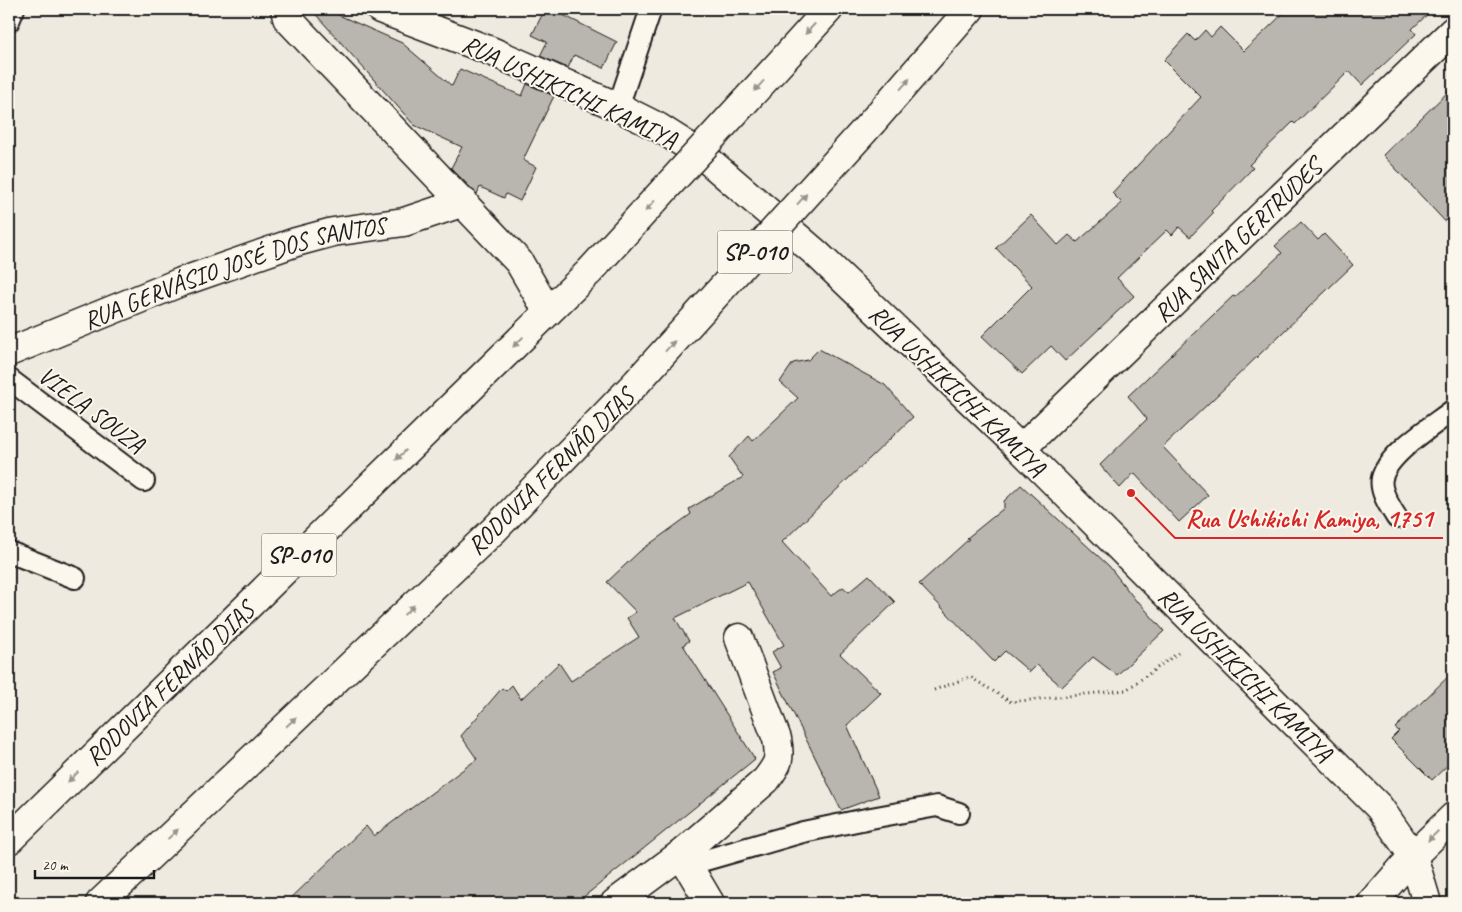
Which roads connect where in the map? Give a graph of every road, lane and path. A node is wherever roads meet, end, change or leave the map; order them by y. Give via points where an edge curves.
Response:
1 (14, 9) edge
2 (285, 9) edge
3 (380, 9) edge
4 (650, 9) edge
5 (829, 9) edge
6 (970, 9) edge
7 (9, 21) edge
8 (1453, 31) edge
9 (618, 107) junction
10 (464, 202) junction
11 (548, 312) junction
12 (13, 346) edge
13 (9, 380) edge
14 (1453, 410) edge
15 (1021, 449) junction
16 (144, 481) dead end
17 (1397, 518) dead end
18 (9, 552) edge
19 (75, 578) dead end
20 (1204, 632) junction
21 (739, 638) dead end
22 (934, 690) dead end
23 (959, 813) dead end
24 (1453, 817) edge
25 (9, 840) edge
26 (1413, 856) junction
27 (684, 860) junction
28 (100, 903) edge
29 (615, 903) edge
30 (710, 903) edge
31 (1372, 903) edge
32 (1427, 903) edge

1 - 7 lane
2 - 10 main road via 287,18
3 - 9 main road, RUA USHIKICHI KAMIYA via 491,51
4 - 9 lane
5 -> 11 main road, RODOVIA FERNÃO DIAS / SP-010, bridge via 590,271
28 -> 6 main road, RODOVIA FERNÃO DIAS / SP-010, bridge via 494,530 637,382
8 - 15 main road, RUA SANTA GERTRUDES
9 - 15 main road, RUA USHIKICHI KAMIYA via 702,155 817,254
10 - 11 main road via 520,262
10 - 12 main road, RUA GERVÁSIO JOSÉ DOS SANTOS via 404,222 333,232 296,242
11 -> 25 main road, RODOVIA FERNÃO DIAS / SP-010
13 - 16 lane, VIELA SOUZA
14 - 17 lane via 1411,442 1392,461 1382,478 1385,497
15 - 20 main road, RUA USHIKICHI KAMIYA
18 - 19 lane
20 - 22 path via 1164,666 1126,690 1011,702 970,677
20 - 26 main road, RUA USHIKICHI KAMIYA via 1379,807
21 - 27 main road via 780,755 766,780
23 - 27 lane via 937,806 803,832
24 -> 26 main road
26 - 31 main road
26 - 32 main road, RUA USHIKICHI KAMIYA
27 - 29 main road
27 - 30 main road

